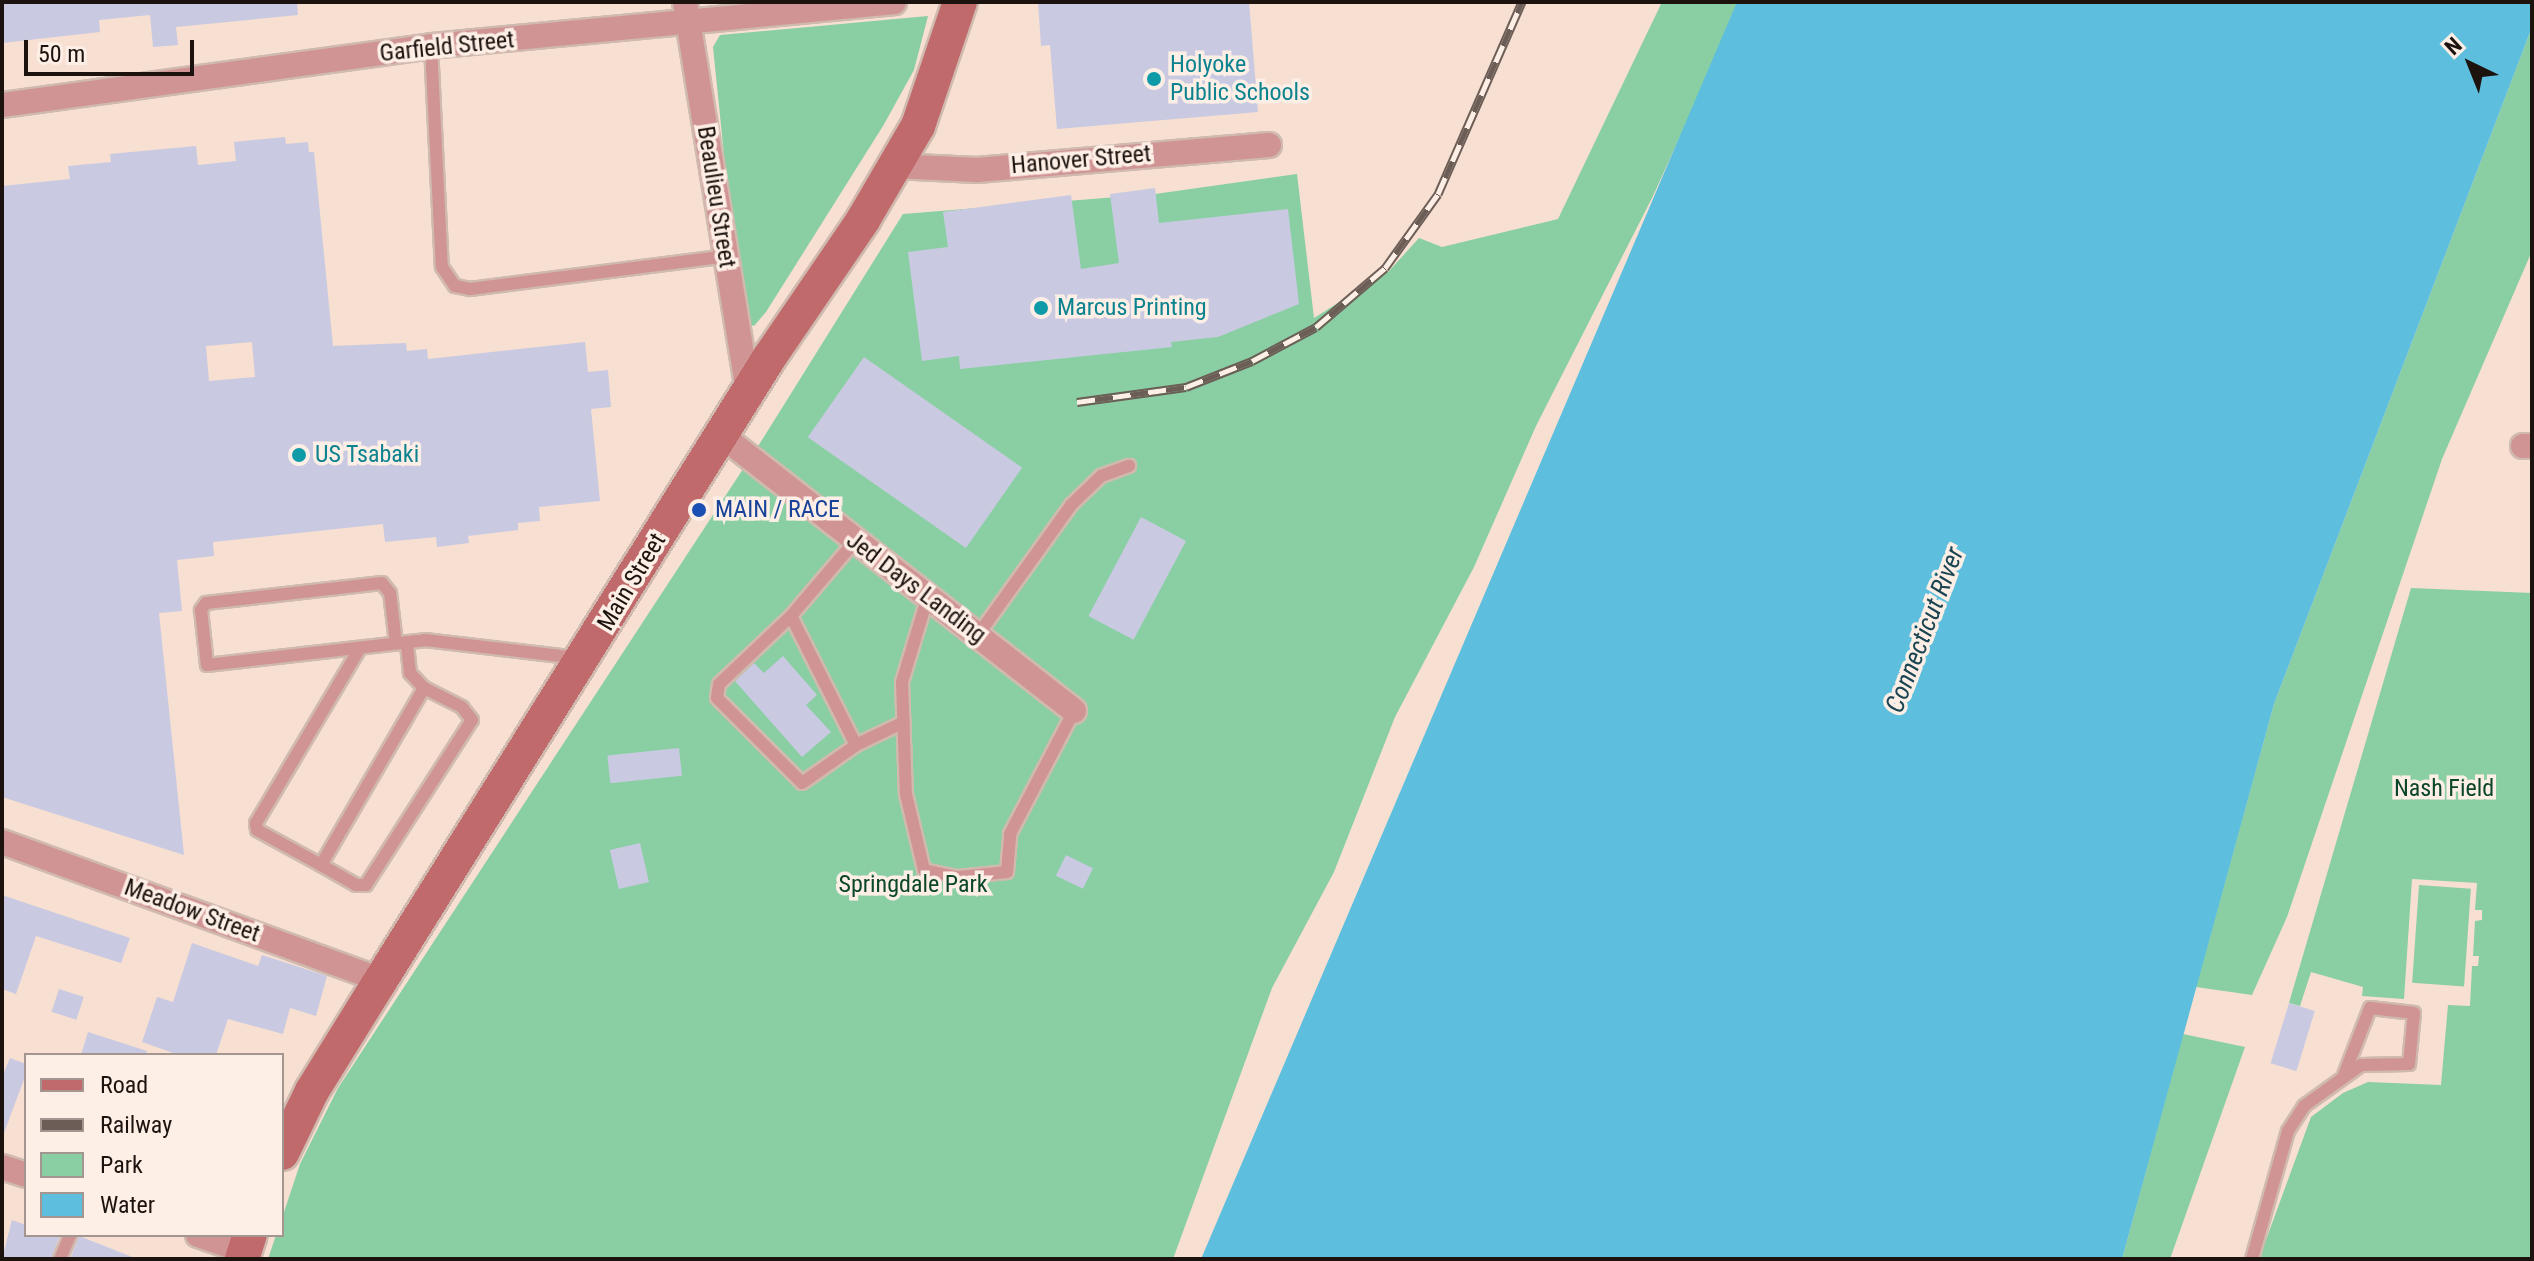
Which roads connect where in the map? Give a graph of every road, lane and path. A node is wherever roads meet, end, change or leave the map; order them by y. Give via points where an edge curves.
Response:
1 (894, 2) edge
2 (960, 2) edge
3 (687, 13) edge
4 (431, 46) junction
5 (2, 105) edge
6 (1269, 145) dead end
7 (894, 166) junction
8 (726, 256) junction
9 (748, 393) junction
10 (721, 435) junction
11 (1129, 466) dead end
12 (855, 541) junction
13 (928, 596) junction
14 (791, 616) junction
15 (978, 635) junction
16 (402, 643) junction
17 (360, 648) junction
18 (585, 659) junction
19 (424, 688) junction
20 (1074, 711) joint
21 (904, 722) junction
22 (856, 745) junction
23 (2, 842) edge
24 (321, 865) junction
25 (381, 980) junction
26 (2344, 1075) junction
27 (284, 1149) edge
28 (2, 1167) edge
29 (24, 1174) edge
30 (69, 1237) edge
31 (205, 1237) edge
32 (245, 1248) edge
33 (60, 1259) edge
34 (2252, 1259) edge

1 - 3 street, Garfield Street
2 - 7 main road, Main Street via 918,126
3 - 4 street, Garfield Street
3 - 8 street, Beaulieu Street
4 - 5 street, Garfield Street
4 - 8 lane via 442,267 455,286 470,289
6 - 7 street, Hanover Street via 977,170
7 - 9 main road, Main Street
8 - 9 street, Beaulieu Street
9 - 10 main road, Main Street
10 - 12 street, Jed Days Landing
10 - 18 main road, Main Street
11 - 15 lane via 1101,476 1071,505
12 - 13 street, Jed Days Landing
12 - 14 lane
13 - 15 street, Jed Days Landing
13 - 21 lane via 902,682
14 - 22 lane
14 - 22 lane via 726,675 717,698 802,783
15 - 20 street, Jed Days Landing
16 - 17 lane
16 - 17 lane via 390,593 382,583 202,605 207,665
16 - 18 lane
16 - 19 lane via 410,673
17 - 24 lane via 256,823 257,830
18 - 25 main road, Main Street
19 - 24 lane
19 - 24 lane via 462,707 472,720 366,885 356,885
20 - 21 lane via 1010,834 1007,872 958,877 924,870 906,794
21 - 22 lane
23 - 25 street, Meadow Street
25 - 27 main road, Main Street via 312,1091
26 - 26 lane via 2369,1062 2409,1064 2414,1013 2370,1008
26 - 34 lane via 2306,1103 2288,1131
28 - 29 street
30 - 33 lane
31 - 32 street

